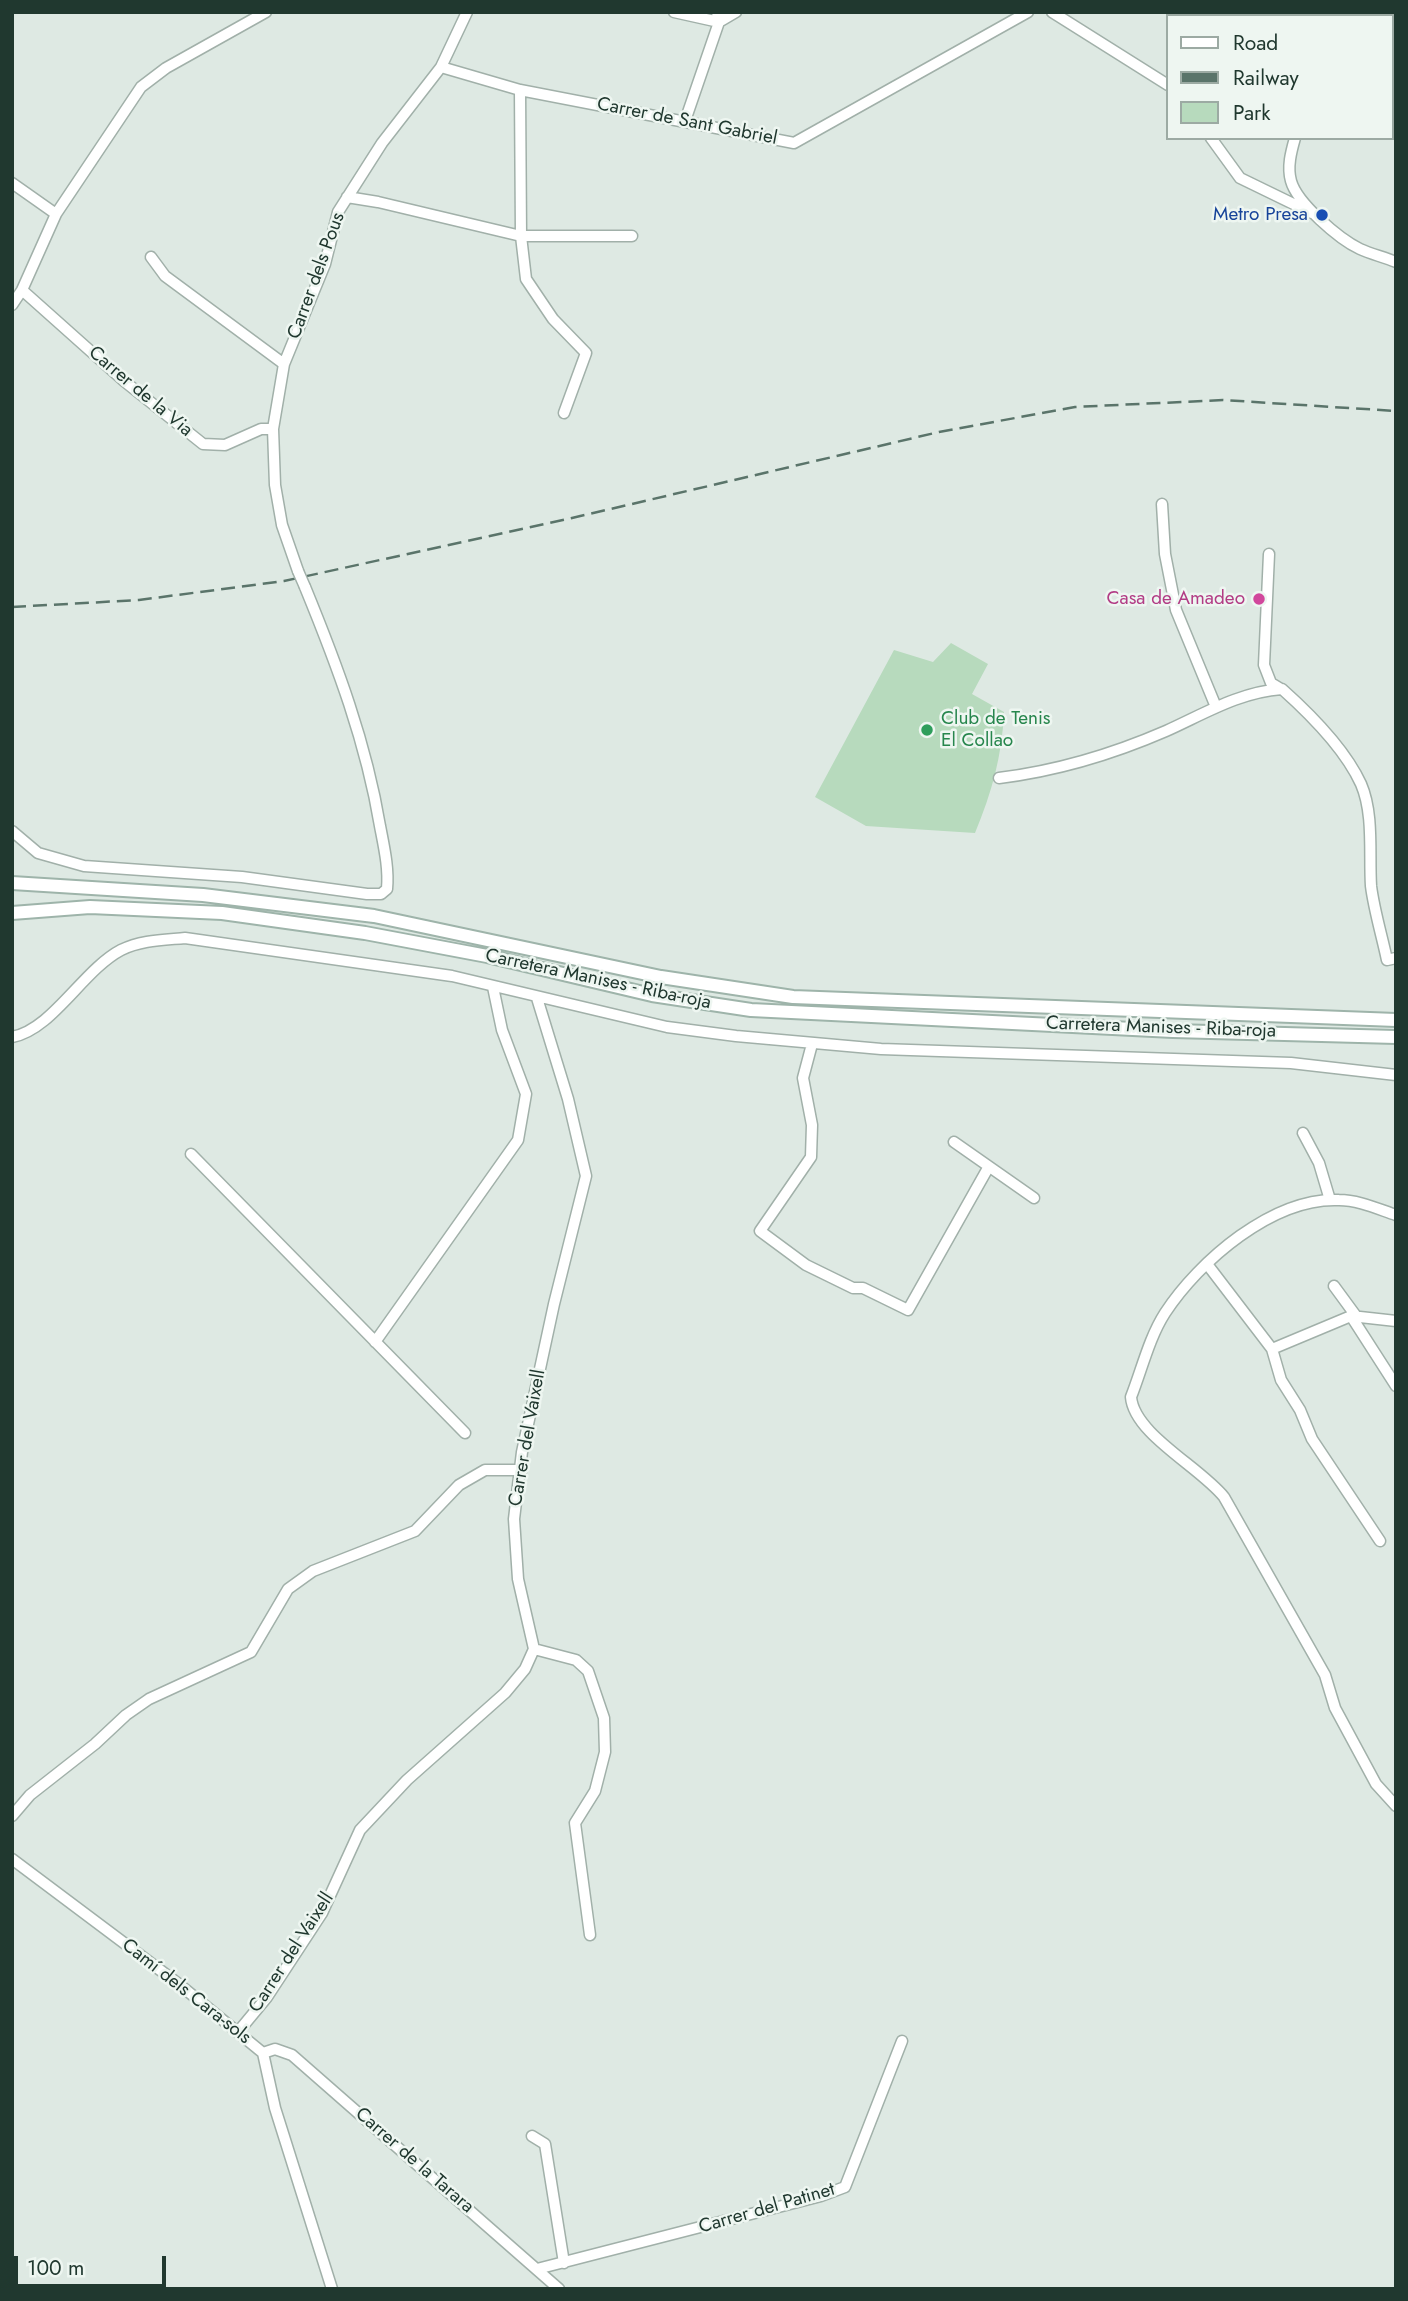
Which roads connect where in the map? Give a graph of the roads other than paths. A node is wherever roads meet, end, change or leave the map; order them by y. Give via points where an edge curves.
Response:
1 (266, 12) edge
2 (467, 12) edge
3 (674, 12) edge
4 (736, 12) edge
5 (1028, 12) edge
6 (1053, 12) edge
7 (718, 17) edge
8 (441, 67) junction
9 (1166, 84) edge
10 (520, 90) junction
11 (685, 121) junction
12 (1212, 140) edge
13 (1294, 140) edge
14 (12, 183) edge
15 (347, 197) junction
16 (56, 214) junction
17 (1316, 215) junction
18 (521, 236) junction
19 (632, 236) dead end
20 (151, 257) dead end
21 (1396, 262) edge
22 (22, 290) junction
23 (12, 305) edge
24 (284, 364) junction
25 (564, 413) dead end
26 (273, 429) junction
27 (1162, 504) dead end
28 (1269, 554) dead end
29 (1282, 690) junction
30 (1216, 707) junction
31 (999, 778) dead end
32 (12, 831) edge
33 (12, 883) edge
34 (12, 913) edge
35 (1392, 959) edge
36 (493, 987) junction
37 (537, 998) junction
38 (1396, 1020) edge
39 (12, 1037) edge
40 (1396, 1037) edge
41 (812, 1044) junction
42 (1396, 1075) edge
43 (1303, 1133) dead end
44 (954, 1142) dead end
45 (191, 1154) dead end
46 (988, 1168) junction
47 (1034, 1198) dead end
48 (1330, 1200) junction
49 (1396, 1215) edge
50 (1207, 1264) junction
51 (1334, 1286) dead end
52 (1353, 1316) junction
53 (1396, 1321) edge
54 (375, 1342) junction
55 (1272, 1349) junction
56 (1396, 1387) edge
57 (465, 1433) dead end
58 (522, 1470) junction
59 (1380, 1541) dead end
60 (534, 1649) junction
61 (1396, 1806) edge
62 (12, 1816) edge
63 (12, 1859) edge
64 (590, 1935) dead end
65 (238, 2032) junction
66 (902, 2041) dead end
67 (263, 2053) junction
68 (532, 2136) dead end
69 (564, 2263) junction
70 (537, 2269) junction
71 (332, 2289) edge
72 (559, 2289) edge

1 - 16 street via 141,87
2 - 8 street, Carrer dels Pous
3 - 7 street
4 - 7 street
5 - 11 street, Carrer de Sant Gabriel via 794,143
6 - 9 street
7 - 11 street
8 - 10 street, Carrer de Sant Gabriel
8 - 15 street, Carrer dels Pous
10 - 11 street, Carrer de Sant Gabriel
10 - 18 street
12 - 17 street via 1240,178
13 - 17 street via 1290,179
14 - 16 street
15 - 18 street
15 - 24 street, Carrer dels Pous
16 - 22 street
17 - 21 street via 1358,248
18 - 19 street
18 - 25 street via 526,279 553,319 586,354
20 - 24 street via 165,276
22 - 23 street
22 - 26 street, Carrer de la Via via 203,444 225,444 261,429
24 - 26 street, Carrer dels Pous
26 - 32 street, Carrer dels Pous, bridge via 282,525 357,724 376,797 389,876 387,889 367,894 242,877 84,866 38,853
27 - 30 street via 1165,554 1176,610
28 - 29 street via 1264,665 1270,683
29 - 30 street via 1259,691
29 - 35 street via 1301,706 1362,786 1372,889
30 - 31 street via 1164,732 1098,755 1044,772
33 - 38 main road, Carretera Manises - Riba-roja via 306,906 448,930 719,988 793,997
34 - 40 main road, Carretera Manises - Riba-roja via 90,907 222,913 365,933 652,995 751,1010
36 - 37 street
36 - 39 street via 428,972 210,940 150,940 97,966 38,1025
36 - 54 street via 502,1030 526,1094 518,1140
37 - 41 street via 667,1027
37 - 58 street, Carrer del Vaixell via 586,1176 554,1304
41 - 42 street via 1246,1060
41 - 46 street via 803,1078 812,1125 811,1157 760,1231 787,1253 853,1288 863,1288 908,1310
43 - 48 street via 1319,1163
44 - 46 street
45 - 54 street
46 - 47 street
48 - 49 street via 1346,1200
48 - 50 street via 1259,1222
50 - 55 street
50 - 61 street via 1165,1314 1131,1397 1132,1409 1140,1423 1217,1488 1325,1675 1335,1708 1377,1784
51 - 52 street
52 - 53 street
52 - 55 street
52 - 56 street
54 - 57 street
55 - 59 street via 1281,1380 1312,1439
58 - 60 street, Carrer del Vaixell via 514,1520 518,1579
58 - 62 street via 485,1470 459,1485 415,1531 313,1571 288,1589 251,1652 126,1714 30,1794
60 - 64 street via 576,1660 588,1671 604,1718 605,1752 595,1791 575,1823
60 - 65 street, Carrer del Vaixell via 525,1670 505,1693 407,1780 360,1830 322,1913 267,1997
63 - 65 street, Camí dels Cara-sols
65 - 67 street, Camí dels Cara-sols
66 - 69 street, Carrer del Patinet via 845,2187
67 - 70 street, Carrer de la Tarara via 275,2049 292,2055
67 - 71 street, Camí dels Cara-sols via 275,2108
68 - 69 street via 545,2144
69 - 70 street, Carrer del Patinet
70 - 72 street, Carrer de la Tarara

